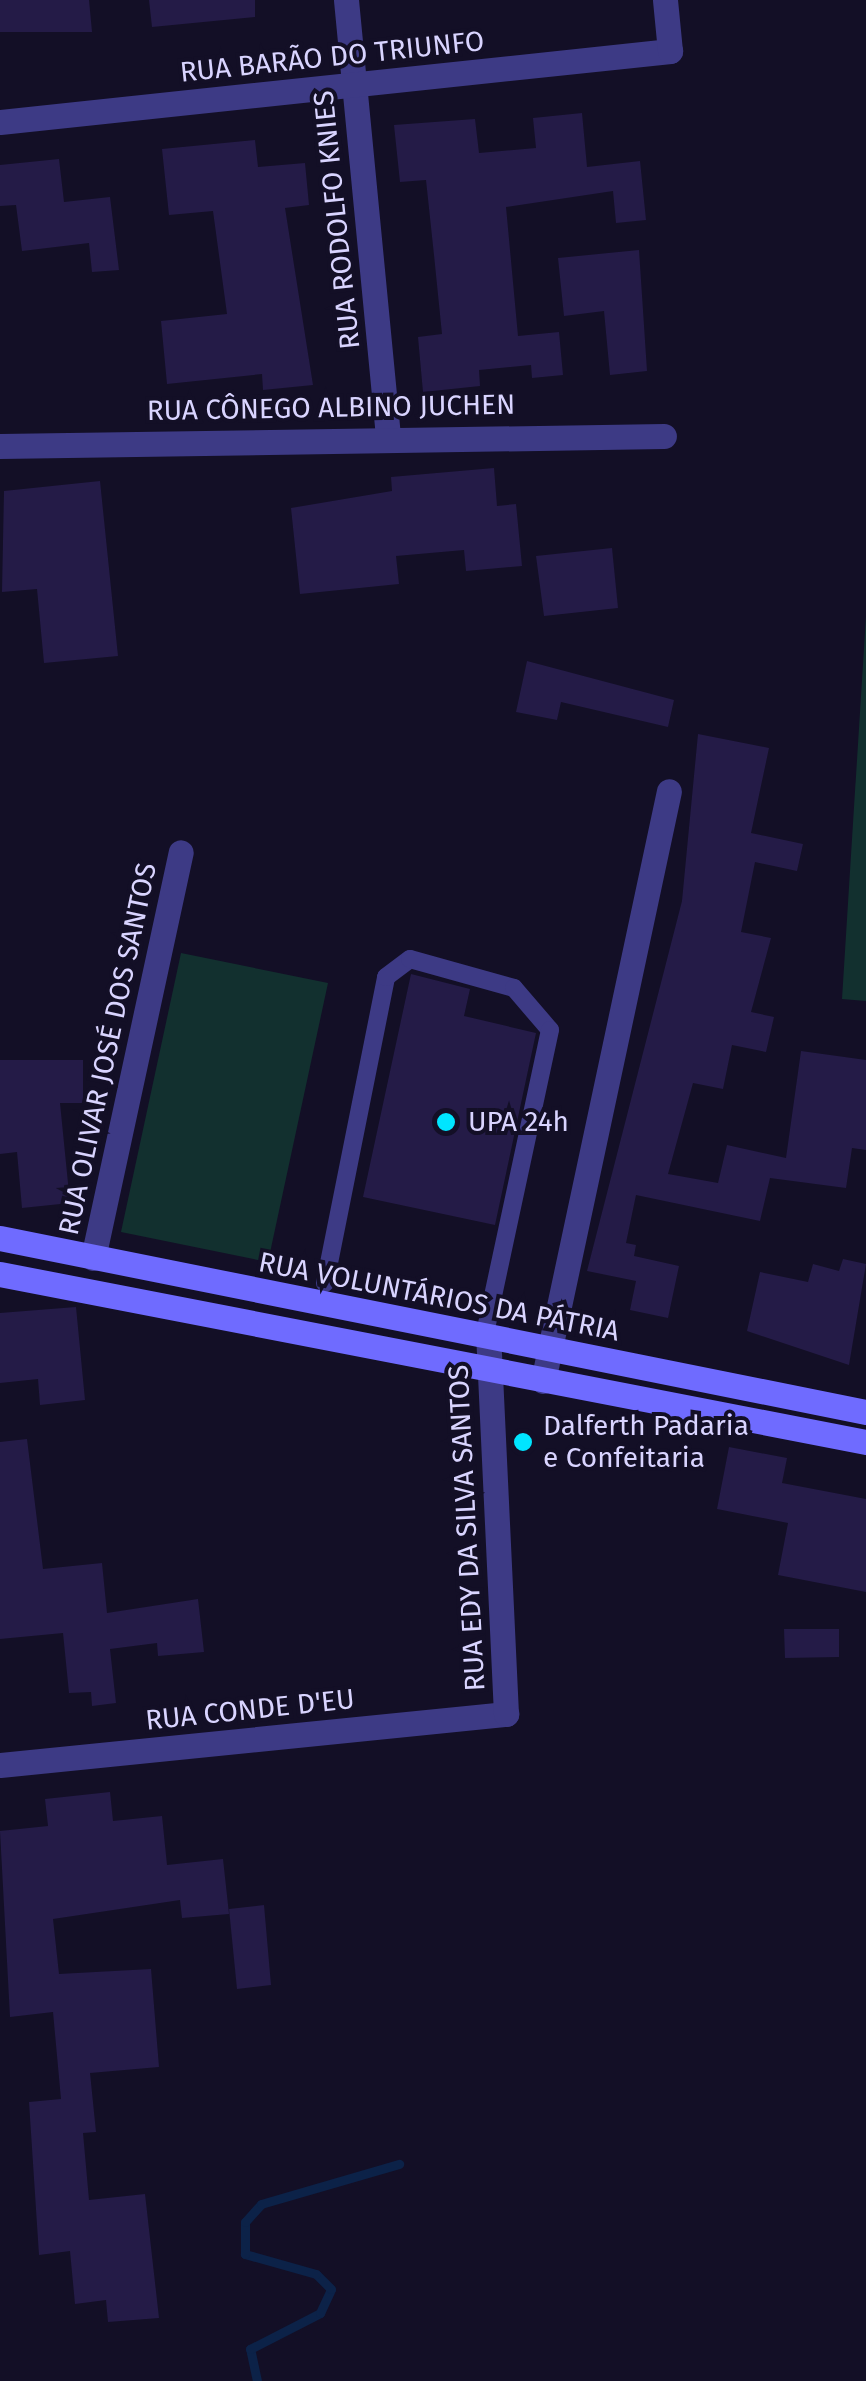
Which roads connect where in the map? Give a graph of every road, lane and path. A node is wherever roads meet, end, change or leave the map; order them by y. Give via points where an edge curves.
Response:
1 (346, 0) edge
2 (666, 0) edge
3 (354, 85) junction
4 (0, 122) edge
5 (388, 434) junction
6 (664, 436) dead end
7 (0, 446) edge
8 (669, 791) dead end
9 (180, 852) dead end
10 (0, 1238) edge
11 (93, 1258) junction
12 (0, 1274) edge
13 (203, 1280) junction
14 (325, 1283) dead end
15 (195, 1313) junction
16 (483, 1332) junction
17 (365, 1347) junction
18 (549, 1350) junction
19 (488, 1369) junction
20 (542, 1381) junction
21 (866, 1412) edge
22 (866, 1442) edge
23 (506, 1714) joint
24 (0, 1765) edge

1 - 3 street, RUA RODOLFO KNIES
2 - 3 street, RUA BARÃO DO TRIUNFO via 670,52
3 - 4 street, RUA BARÃO DO TRIUNFO
3 - 5 street, RUA RODOLFO KNIES
5 - 6 street, RUA CÔNEGO ALBINO JUCHEN
5 - 7 street, RUA CÔNEGO ALBINO JUCHEN
8 - 18 street
9 - 11 street, RUA OLIVAR JOSÉ DOS SANTOS
10 - 11 main road, RUA VOLUNTÁRIOS DA PÁTRIA
11 - 13 main road, RUA VOLUNTÁRIOS DA PÁTRIA
12 - 15 main road
13 - 15 main road
13 - 16 main road, RUA VOLUNTÁRIOS DA PÁTRIA
14 - 16 lane via 386,977 410,959 514,988 550,1030
15 - 17 main road
16 - 17 main road via 444,1352
16 - 18 main road, RUA VOLUNTÁRIOS DA PÁTRIA
16 - 19 street, RUA EDY DA SILVA SANTOS
17 - 19 main road
18 - 20 street
18 - 21 main road, RUA VOLUNTÁRIOS DA PÁTRIA
19 - 20 main road
19 - 23 street, RUA EDY DA SILVA SANTOS
20 - 22 main road
23 - 24 street, RUA CONDE D'EU

